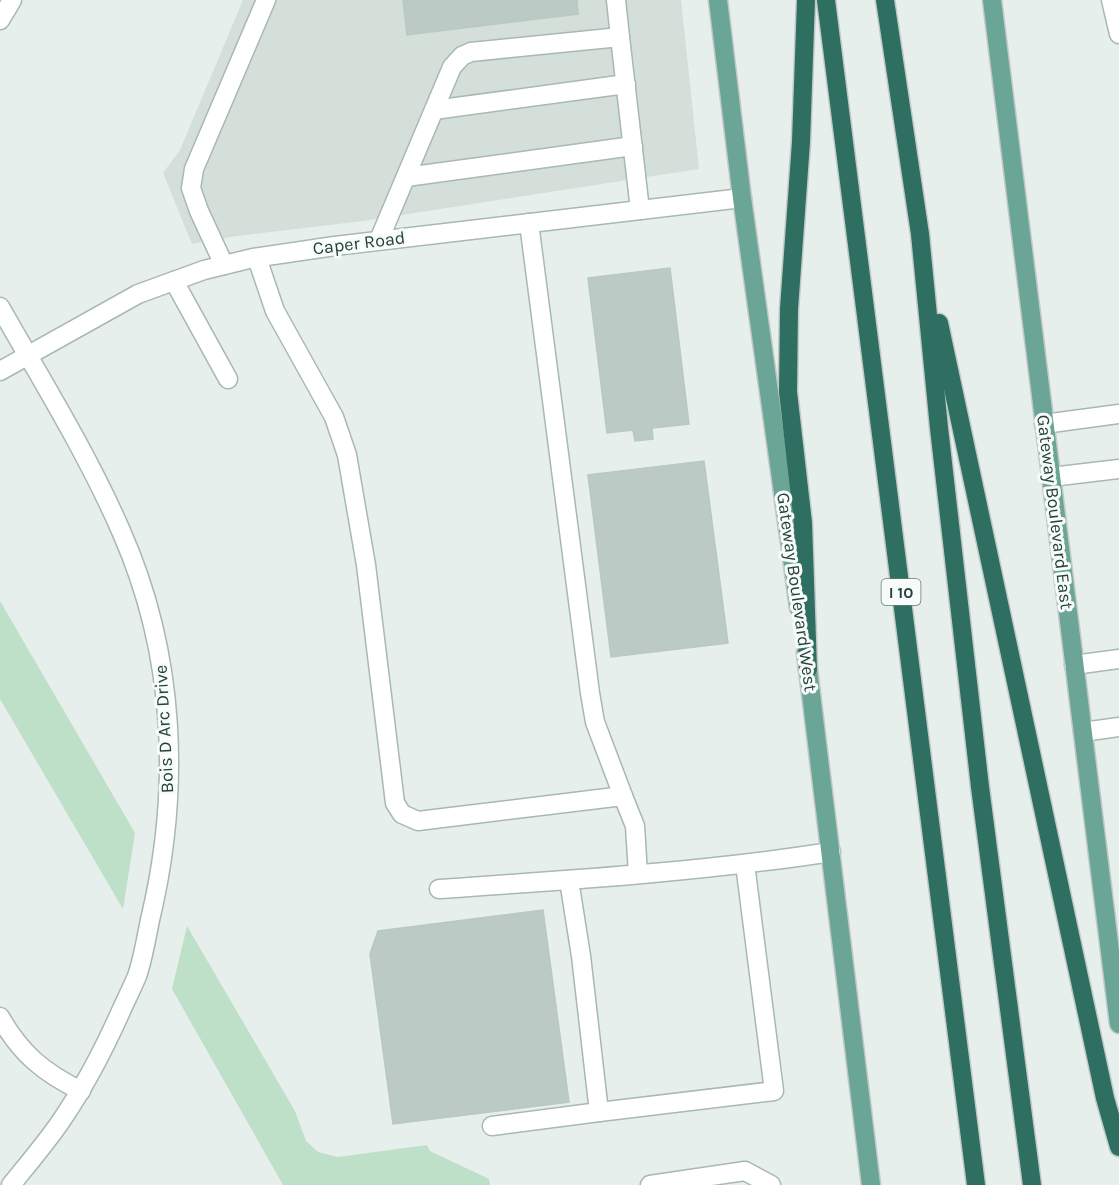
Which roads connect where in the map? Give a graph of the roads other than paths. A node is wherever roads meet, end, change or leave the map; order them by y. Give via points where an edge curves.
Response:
1 (12, 0) edge
2 (266, 0) edge
3 (616, 0) edge
4 (718, 0) edge
5 (806, 0) edge
6 (826, 0) edge
7 (885, 0) edge
8 (992, 0) edge
9 (1111, 0) edge
10 (0, 20) edge
11 (1119, 34) edge
12 (620, 37) junction
13 (626, 84) junction
14 (434, 110) junction
15 (633, 146) junction
16 (406, 177) junction
17 (742, 198) junction
18 (640, 210) junction
19 (529, 223) junction
20 (920, 234) junction
21 (380, 240) junction
22 (257, 258) junction
23 (224, 265) junction
24 (174, 281) junction
25 (0, 307) edge
26 (27, 355) junction
27 (0, 371) edge
28 (228, 379) dead end
29 (1119, 414) edge
30 (1044, 424) junction
31 (1119, 469) edge
32 (1051, 477) junction
33 (1119, 659) edge
34 (1074, 665) junction
35 (808, 669) junction
36 (1119, 727) edge
37 (1083, 732) junction
38 (623, 796) junction
39 (831, 852) junction
40 (745, 864) junction
41 (638, 874) junction
42 (569, 880) junction
43 (439, 889) dead end
44 (0, 1017) edge
45 (1119, 1024) edge
46 (81, 1091) junction
47 (599, 1112) junction
48 (492, 1126) dead end
49 (1119, 1147) edge
50 (11, 1185) edge
51 (650, 1185) edge
52 (771, 1185) edge
53 (872, 1185) edge
54 (976, 1185) edge
55 (1032, 1185) edge

1 - 10 street
2 - 23 street via 194,169 192,188 199,211
3 - 12 street
4 - 17 main road, Gateway Boulevard West
5 - 35 highway via 801,142 789,299 788,392 803,523
6 - 54 highway, I 10
7 - 20 highway
8 - 30 main road, Gateway Boulevard East
9 - 11 street
12 - 13 street
12 - 14 street via 471,52 452,67
13 - 14 street
13 - 15 street
14 - 16 street
15 - 16 street
15 - 18 street
16 - 21 street
17 - 18 street, Caper Road
17 - 35 main road, Gateway Boulevard West
18 - 19 street, Caper Road
19 - 21 street, Caper Road
19 - 38 street via 590,693 595,722
20 - 49 highway
20 - 55 highway via 980,787
21 - 22 street, Caper Road
22 - 23 street, Caper Road
22 - 38 street via 275,311 334,417 347,455 366,565 392,785 395,803 402,814 418,821
23 - 24 street, Caper Road
24 - 26 street, Caper Road via 138,294
24 - 28 street
25 - 26 street, Bois D Arc Drive
26 - 27 street, Caper Road
26 - 46 street, Bois D Arc Drive via 87,459 122,532 160,655 167,709 171,770 157,891 137,976
29 - 30 street
30 - 32 main road, Gateway Boulevard East
31 - 32 street
32 - 34 main road, Gateway Boulevard East
33 - 34 street
34 - 37 main road, Gateway Boulevard East
35 - 39 main road, Gateway Boulevard West
36 - 37 street
37 - 45 main road, Gateway Boulevard East
38 - 41 street via 635,826
39 - 40 street
39 - 53 main road, Gateway Boulevard West
40 - 41 street
40 - 47 street via 774,1091
41 - 42 street
42 - 43 street
42 - 47 street
44 - 46 street via 30,1058 53,1077
46 - 50 street, Bois D Arc Drive
47 - 48 street
51 - 52 street via 745,1171

